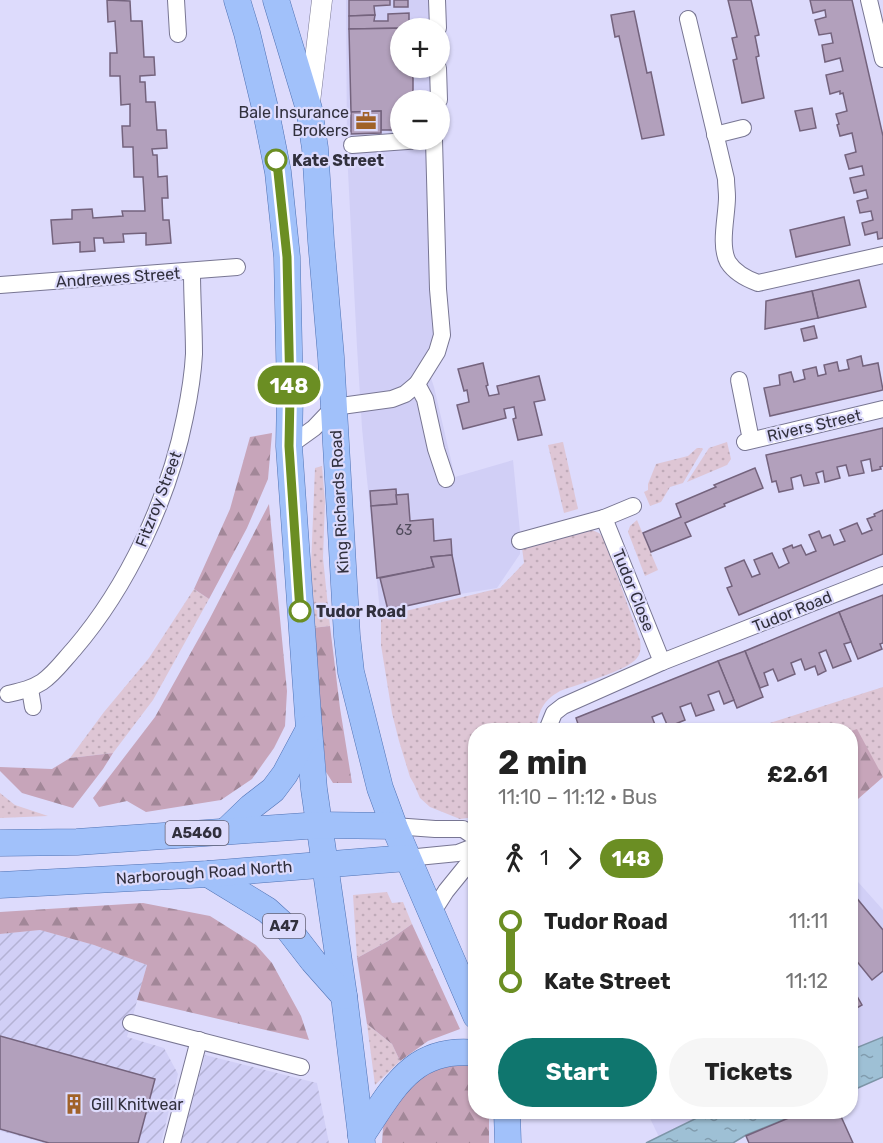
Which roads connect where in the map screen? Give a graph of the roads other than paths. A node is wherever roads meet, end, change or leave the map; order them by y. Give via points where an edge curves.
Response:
1 (176, 0) edge
2 (237, 0) edge
3 (266, 0) edge
4 (276, 0) edge
5 (322, 0) edge
6 (437, 0) edge
7 (869, 0) edge
8 (438, 18) edge
9 (688, 20) dead end
10 (247, 33) junction
11 (178, 34) dead end
12 (883, 59) edge
13 (309, 109) junction
14 (743, 128) dead end
15 (715, 135) junction
16 (390, 142) edge
17 (352, 145) dead end
18 (434, 150) edge
19 (883, 255) edge
20 (237, 267) dead end
21 (192, 272) junction
22 (0, 285) edge
23 (739, 380) dead end
24 (417, 384) junction
25 (334, 407) junction
26 (883, 409) edge
27 (289, 446) junction
28 (446, 479) dead end
29 (633, 506) dead end
30 (604, 518) junction
31 (520, 541) dead end
32 (883, 575) edge
33 (662, 662) junction
34 (30, 689) junction
35 (8, 694) dead end
36 (33, 708) dead end
37 (550, 723) edge
38 (309, 729) junction
39 (320, 825) junction
40 (394, 826) junction
41 (226, 831) junction
42 (468, 832) edge
43 (0, 843) edge
44 (468, 849) edge
45 (407, 858) junction
46 (326, 864) junction
47 (468, 864) edge
48 (208, 874) junction
49 (0, 885) edge
50 (432, 914) junction
51 (344, 996) junction
52 (468, 997) edge
53 (131, 1023) dead end
54 (199, 1040) junction
55 (468, 1053) edge
56 (301, 1067) dead end
57 (507, 1119) edge
58 (362, 1139) edge
59 (172, 1143) edge
60 (508, 1143) edge

1 - 11 street
2 - 10 main road
3 - 10 main road
4 - 13 main road, King Richards Road
5 - 13 street
6 - 8 street
7 - 12 street
9 - 15 street
10 - 27 main road via 278,172 287,257
13 - 25 main road, King Richards Road
14 - 15 street
15 - 19 street via 728,198 725,251 728,262 744,277 758,283
16 - 17 street
18 - 24 street via 442,335 437,352
20 - 21 street, Andrewes Street
21 - 22 street, Andrewes Street
21 - 34 street, Fitzroy Street via 194,356 185,416 161,500 117,589 83,639 45,681
23 - 26 street, Rivers Street via 748,441
24 - 25 street via 392,399
24 - 28 street via 425,399
25 - 27 street
25 - 40 main road, King Richards Road via 351,672 380,788
27 - 38 main road
29 - 30 street
30 - 31 street
30 - 33 street, Tudor Close
32 - 33 street, Tudor Road
33 - 37 street, Tudor Road via 563,706
34 - 35 street, Fitzroy Street
34 - 36 street
38 - 39 main road
38 - 41 main road, A5460 via 273,790
39 - 40 main road, A5460
39 - 41 main road, A5460
39 - 46 main road
40 - 42 street
40 - 45 main road, King Richards Road
41 - 43 main road, A5460 via 77,842
44 - 45 street
45 - 46 main road, Narborough Road North
45 - 50 main road, King Richards Road
46 - 48 main road, Narborough Road North
46 - 51 main road
47 - 50 street
48 - 49 main road, Narborough Road North
48 - 51 main road, A47 via 267,910 290,930
50 - 52 main road, King Richards Road
51 - 58 main road
53 - 54 street
54 - 56 street
54 - 59 street
55 - 58 main road via 450,1052 415,1066 391,1089
57 - 60 main road

